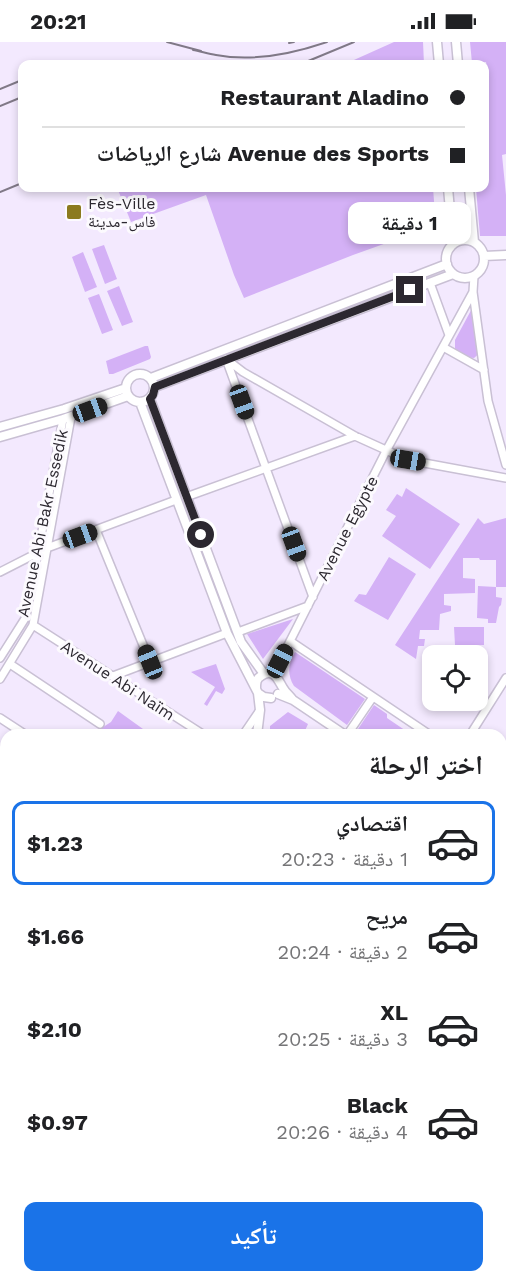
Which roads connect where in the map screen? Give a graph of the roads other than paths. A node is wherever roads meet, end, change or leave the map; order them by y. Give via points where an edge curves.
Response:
1 (437, 42) edge
2 (456, 42) edge
3 (439, 60) edge
4 (458, 60) edge
5 (448, 192) edge
6 (469, 192) edge
7 (474, 242) junction
8 (453, 244) junction
9 (506, 255) edge
10 (484, 256) junction
11 (447, 264) junction
12 (453, 274) junction
13 (474, 276) junction
14 (430, 283) junction
15 (473, 292) junction
16 (449, 335) junction
17 (442, 347) junction
18 (226, 359) junction
19 (484, 370) junction
20 (153, 382) junction
21 (127, 392) junction
22 (150, 399) junction
23 (140, 402) junction
24 (67, 418) junction
25 (0, 427) edge
26 (355, 436) junction
27 (0, 437) edge
28 (386, 451) junction
29 (506, 465) edge
30 (266, 467) junction
31 (506, 478) edge
32 (186, 496) junction
33 (176, 500) junction
34 (96, 530) junction
35 (47, 548) junction
36 (38, 552) junction
37 (0, 572) edge
38 (313, 597) junction
39 (308, 606) junction
40 (33, 625) junction
41 (238, 632) junction
42 (227, 633) junction
43 (290, 641) junction
44 (0, 658) edge
45 (150, 662) junction
46 (279, 663) junction
47 (10, 664) junction
48 (266, 674) junction
49 (113, 676) junction
50 (506, 678) edge
51 (0, 679) edge
52 (277, 689) junction
53 (257, 691) junction
54 (373, 698) junction
55 (260, 710) junction
56 (0, 718) edge
57 (100, 724) dead end
58 (17, 729) edge
59 (195, 729) edge
60 (247, 729) edge
61 (258, 729) edge
62 (337, 729) edge
63 (350, 729) edge
64 (421, 729) edge
65 (474, 729) edge

1 - 3 street
2 - 4 street
5 - 8 street
6 - 7 street
7 - 8 street
7 - 10 street
8 - 11 street via 447,253
9 - 10 street
10 - 13 street via 483,267
11 - 12 street
11 - 20 street
12 - 13 street via 462,278
12 - 14 street
13 - 15 street
14 - 16 street
14 - 18 street
15 - 16 street, Avenue Egypte
15 - 19 street
16 - 17 street, Avenue Egypte
17 - 19 street
17 - 28 street, Avenue Egypte
18 - 20 street
18 - 26 street
18 - 30 street
19 - 29 street via 488,401
20 - 21 street via 146,375 136,374 128,380
20 - 22 street
21 - 23 street
21 - 24 street
21 - 25 street
22 - 23 street
22 - 32 street
23 - 33 street
24 - 27 street
24 - 35 street, Avenue Abi Bakr Essedik
24 - 36 street, Avenue Abi Bakr Essedik
26 - 28 street
26 - 30 street
28 - 31 street via 408,460
28 - 38 street, Avenue Egypte
30 - 32 street
30 - 38 street
32 - 41 street
33 - 34 street
33 - 42 street
34 - 35 street
34 - 45 street
35 - 36 street
35 - 40 street, Avenue Abi Bakr Essedik
36 - 37 street
36 - 44 street, Avenue Abi Bakr Essedik via 26,617
38 - 39 street, Avenue Egypte
39 - 41 street
39 - 43 street, Avenue Egypte
40 - 47 street, Avenue Abi Bakr Essedik
40 - 49 street, Avenue Abi Naïm
41 - 48 street via 241,642
42 - 45 street
42 - 53 street
43 - 46 street, Avenue Egypte
43 - 54 street
45 - 49 street
46 - 48 street, Avenue Egypte
46 - 52 street, Avenue Egypte
47 - 51 street, Avenue Abi Bakr Essedik
47 - 57 street
48 - 52 street via 272,674
48 - 53 street via 258,679
49 - 59 street, Avenue Abi Naïm
50 - 65 street
52 - 53 street via 264,698
52 - 55 street
52 - 62 street
53 - 55 street
54 - 63 street
54 - 64 street
55 - 60 street
55 - 61 street
56 - 58 street

